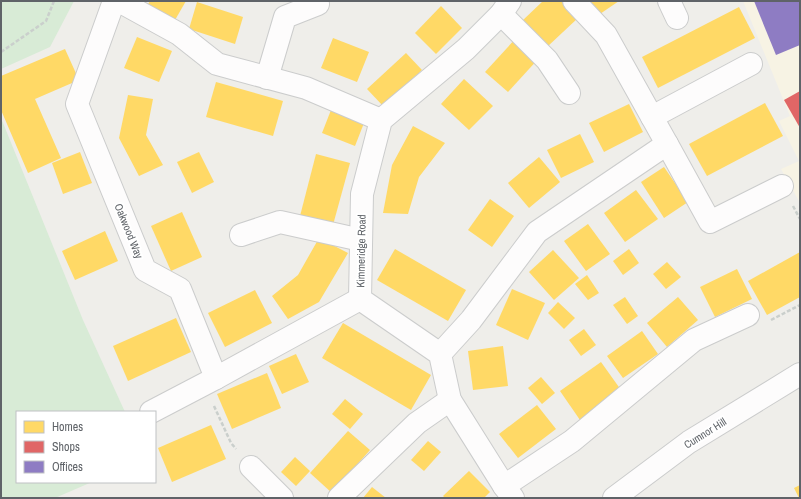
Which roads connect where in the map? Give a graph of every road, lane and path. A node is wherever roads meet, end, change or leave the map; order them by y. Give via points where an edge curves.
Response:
1 (54, 1) edge
2 (114, 1) edge
3 (119, 1) edge
4 (574, 1) edge
5 (318, 4) dead end
6 (505, 7) edge
7 (1, 52) edge
8 (751, 64) dead end
9 (267, 78) junction
10 (569, 93) dead end
11 (652, 117) junction
12 (381, 120) junction
13 (667, 144) junction
14 (782, 186) dead end
15 (242, 235) dead end
16 (361, 240) junction
17 (360, 299) junction
18 (800, 305) edge
19 (748, 315) joint
20 (440, 354) junction
21 (800, 374) edge
22 (210, 381) junction
23 (450, 400) junction
24 (153, 411) edge
25 (251, 467) joint
26 (508, 492) edge
27 (282, 498) edge
28 (339, 498) edge
29 (614, 498) edge

1 - 7 path via 46,21
2 - 22 street, Oakwood Way via 77,104 145,270 180,289
3 - 9 street via 179,34 217,64
4 - 11 street via 606,35
5 - 9 street via 285,17
6 - 10 street via 547,60
6 - 12 street via 466,49
8 - 11 street
9 - 12 street via 306,88
11 - 13 street
12 - 16 street, Kimmeridge Road via 362,194
13 - 14 street via 710,222
13 - 20 street via 537,232 471,320
15 - 16 street via 280,222
16 - 17 street, Kimmeridge Road
17 - 20 street, Kimmeridge Road
17 - 22 street
18 - 19 path via 764,324
19 - 26 street via 694,340
20 - 23 street
21 - 29 street, Cumnor Hill via 689,442
22 - 24 street
22 - 25 path via 231,443
23 - 26 street
23 - 28 street via 417,424
25 - 27 street

